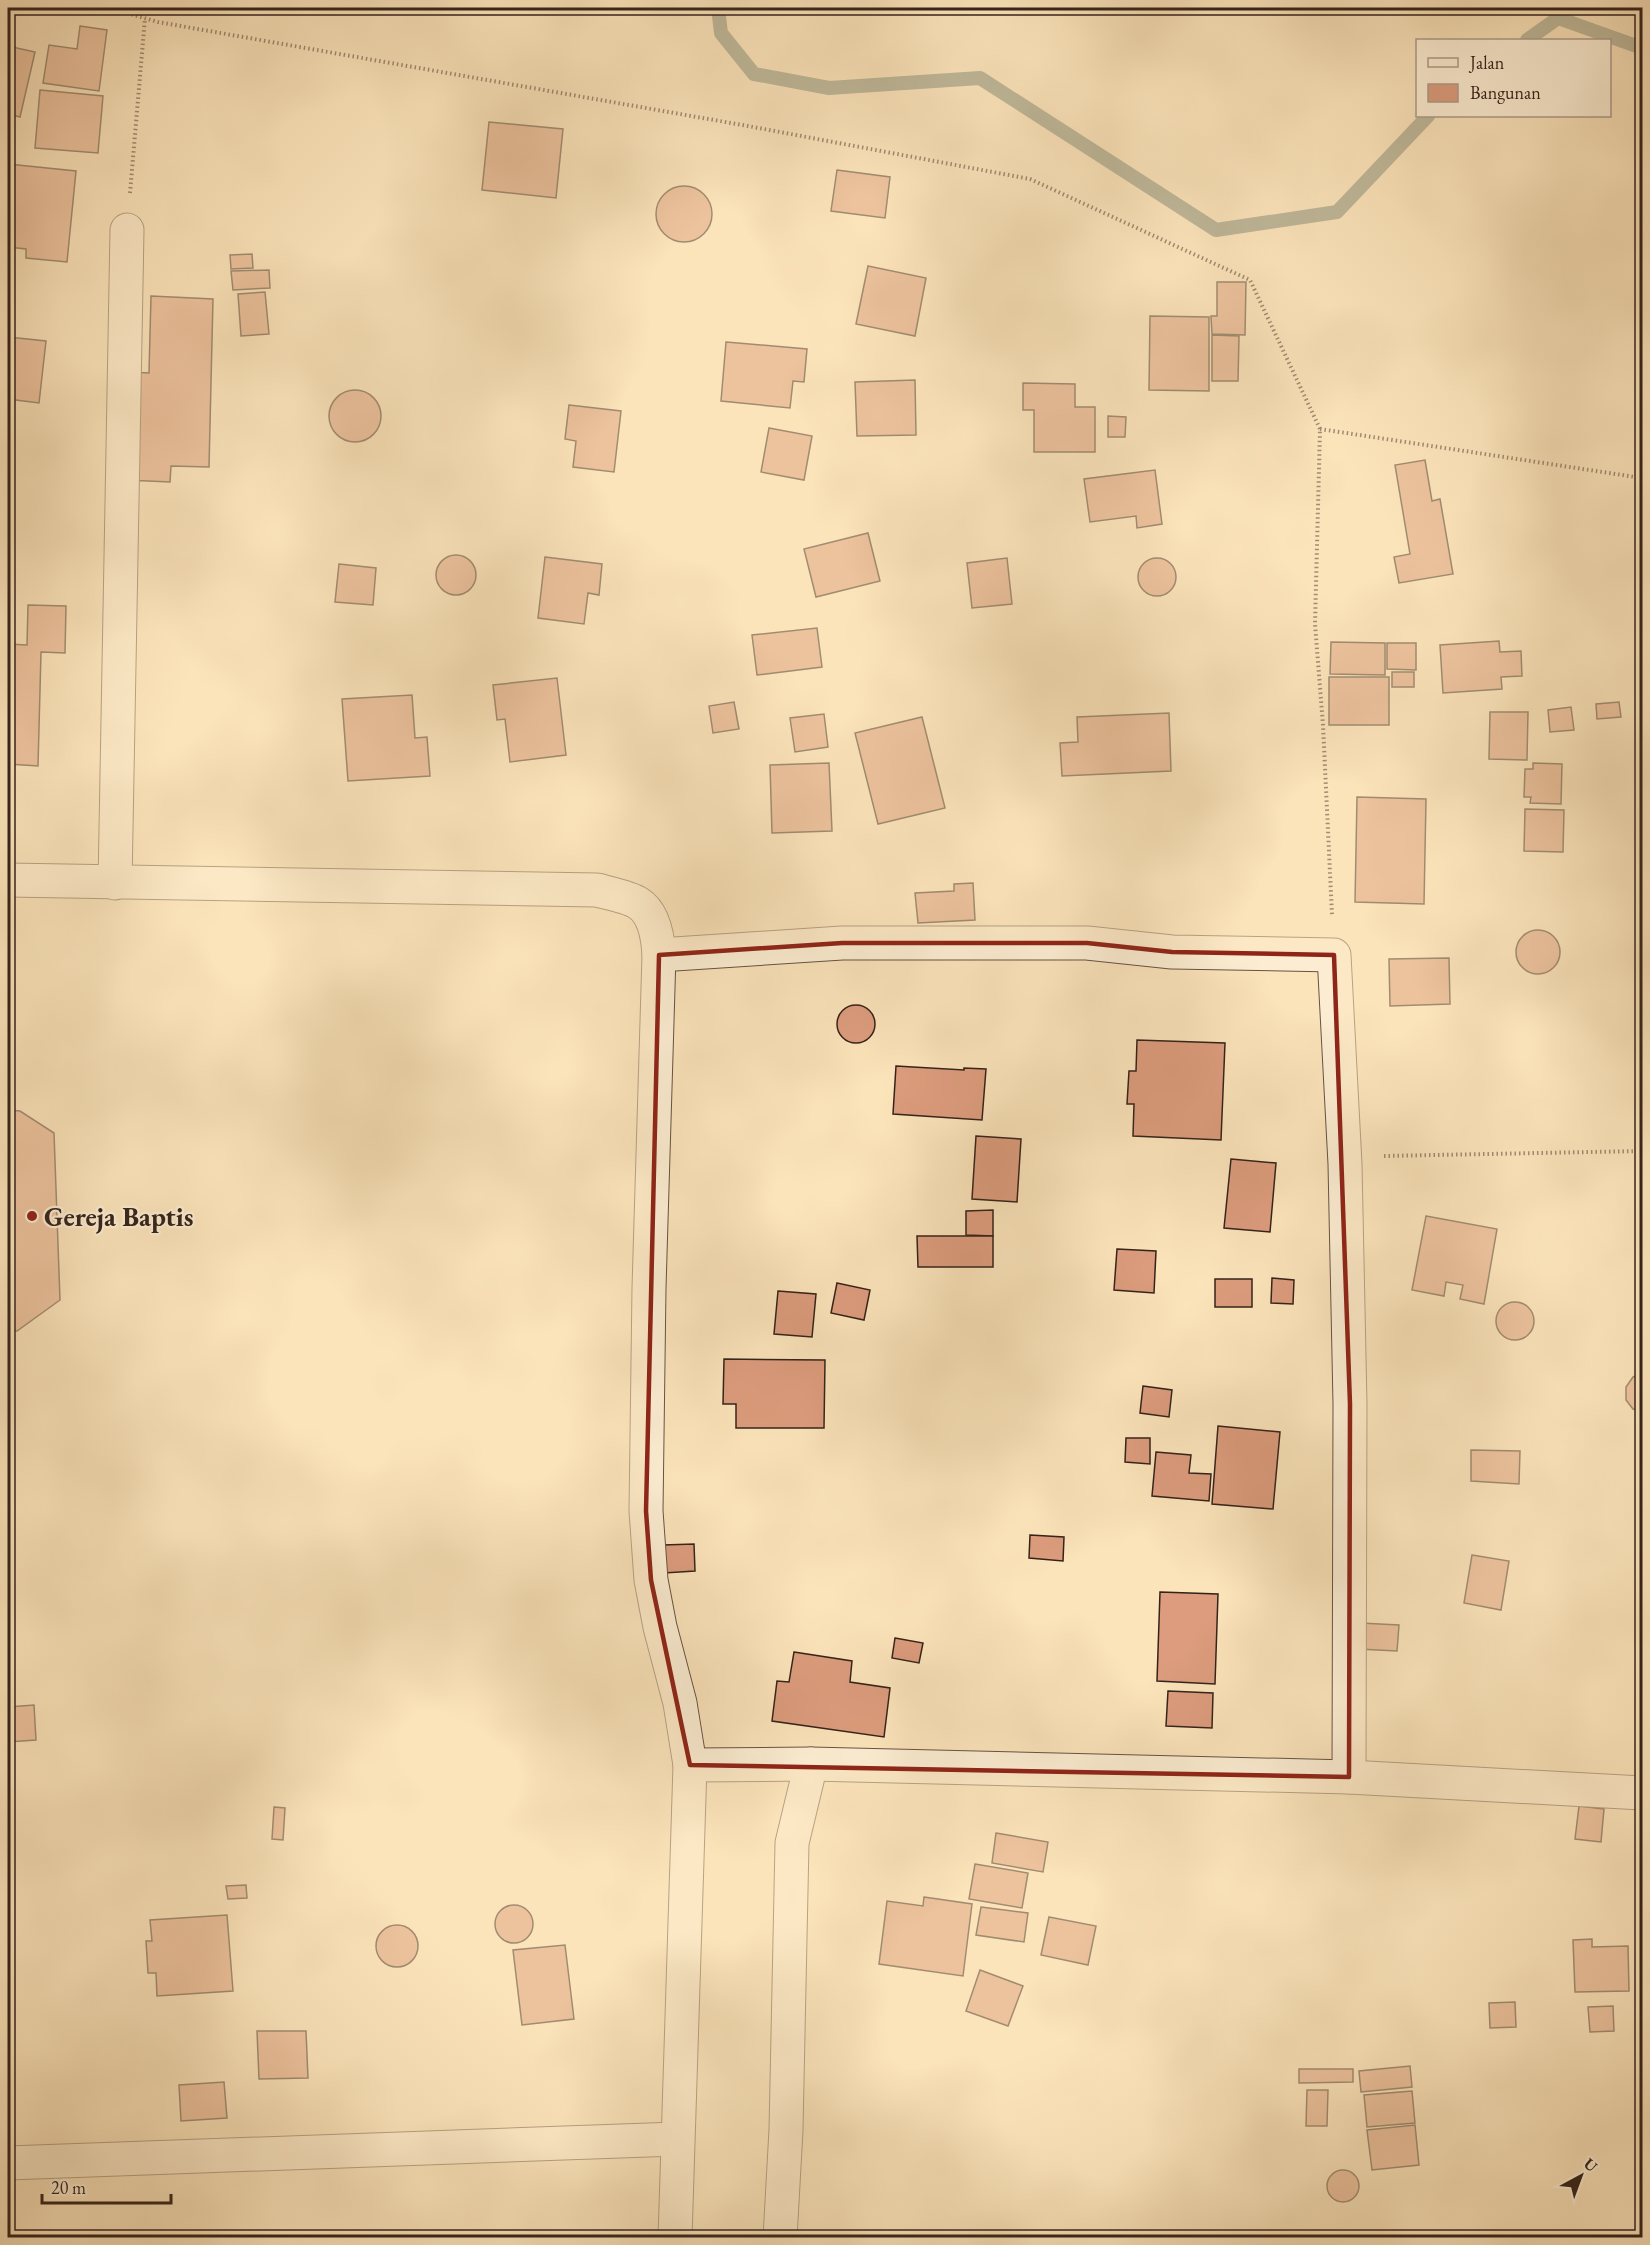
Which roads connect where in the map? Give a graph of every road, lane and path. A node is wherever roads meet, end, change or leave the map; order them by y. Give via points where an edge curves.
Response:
1 (110, 8) edge
2 (145, 18) junction
3 (127, 230) joint
4 (1320, 429) junction
5 (1642, 478) edge
6 (8, 880) edge
7 (115, 883) junction
8 (659, 955) junction
9 (1334, 955) junction
10 (1642, 1150) edge
11 (1344, 1157) junction
12 (811, 1764) junction
13 (690, 1765) junction
14 (1349, 1777) junction
15 (1642, 1793) edge
16 (677, 2139) junction
17 (8, 2163) edge
18 (675, 2238) edge
19 (780, 2238) edge

1 - 2 path
2 - 3 path
2 - 4 path via 1030,179 1250,280
3 - 7 street
4 - 5 path
4 - 9 path via 1315,624
6 - 7 street
7 - 8 street via 597,890 639,903 658,937
8 - 9 street via 842,943 1088,943 1172,952
8 - 13 street via 646,1511 651,1580 680,1703
9 - 11 street
10 - 11 path
11 - 14 street via 1350,1404
12 - 13 street
12 - 14 street
12 - 19 street via 792,1844
13 - 16 street
14 - 15 street
16 - 17 street
16 - 18 street

